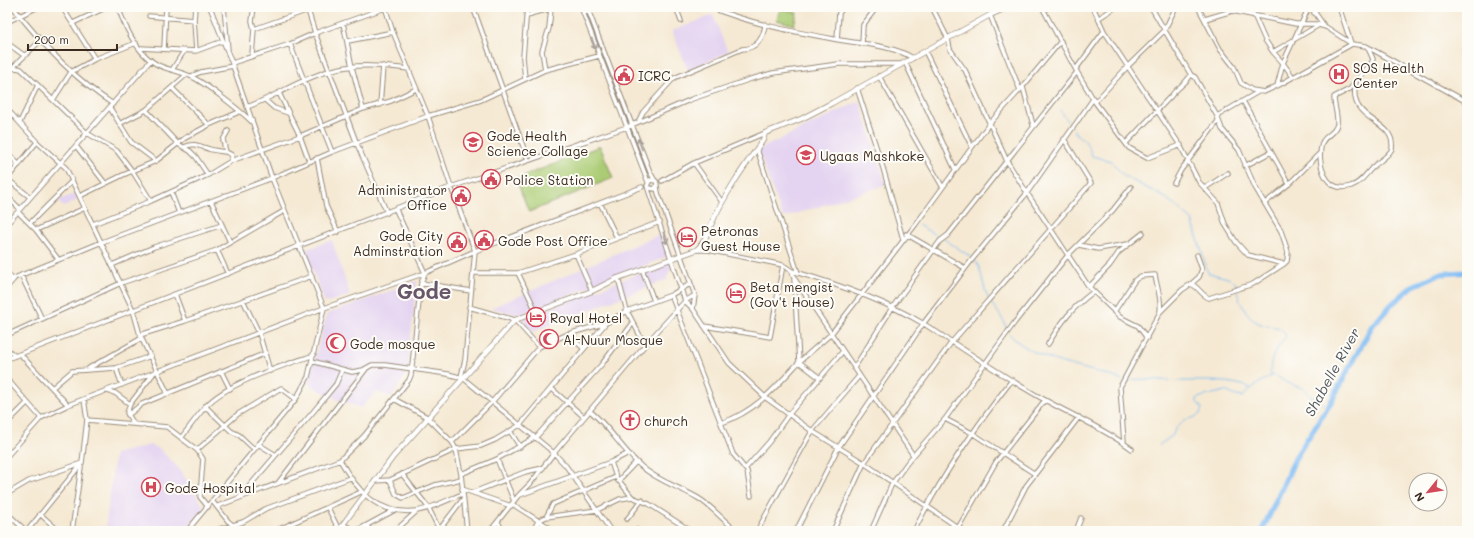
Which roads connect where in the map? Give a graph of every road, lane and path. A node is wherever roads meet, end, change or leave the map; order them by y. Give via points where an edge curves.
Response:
1 (13, 7) edge
2 (38, 7) edge
3 (62, 7) edge
4 (107, 7) edge
5 (118, 7) edge
6 (166, 7) edge
7 (195, 7) edge
8 (210, 7) edge
9 (224, 7) edge
10 (254, 7) edge
11 (317, 7) edge
12 (387, 7) edge
13 (472, 7) edge
14 (527, 7) edge
15 (581, 7) edge
16 (598, 7) edge
17 (676, 7) edge
18 (710, 7) edge
19 (844, 7) edge
20 (877, 7) edge
21 (932, 7) edge
22 (1008, 7) edge
23 (1042, 7) edge
24 (1093, 7) edge
25 (1116, 7) edge
26 (1151, 7) edge
27 (1176, 7) edge
28 (1198, 7) edge
29 (1310, 7) edge
30 (1318, 7) edge
31 (1339, 7) edge
32 (308, 9) edge
33 (587, 9) edge
34 (583, 13) junction
35 (1314, 13) junction
36 (990, 15) junction
37 (1254, 15) junction
38 (20, 16) junction
39 (149, 16) dead end
40 (526, 17) junction
41 (166, 18) junction
42 (1099, 18) junction
43 (1205, 19) junction
44 (194, 20) junction
45 (681, 21) dead end
46 (7, 22) edge
47 (73, 23) junction
48 (343, 23) junction
49 (765, 24) junction
50 (1302, 24) junction
51 (1320, 25) junction
52 (1326, 27) junction
53 (254, 29) junction
54 (1104, 30) junction
55 (1164, 31) junction
56 (393, 32) junction
57 (315, 33) junction
58 (948, 39) junction
59 (41, 40) junction
60 (837, 40) junction
61 (1294, 40) junction
62 (223, 41) junction
63 (348, 41) junction
64 (1061, 41) junction
65 (7, 43) edge
66 (136, 43) junction
67 (290, 44) junction
68 (862, 44) junction
69 (1352, 44) junction
70 (1362, 44) junction
71 (141, 48) junction
72 (164, 49) junction
73 (196, 50) junction
74 (184, 51) junction
75 (925, 51) junction
76 (1273, 52) junction
77 (252, 55) junction
78 (25, 56) junction
79 (229, 56) junction
80 (599, 56) junction
81 (913, 58) junction
82 (95, 59) junction
83 (151, 60) junction
84 (903, 63) junction
85 (1283, 63) junction
86 (233, 64) junction
87 (608, 65) junction
88 (352, 66) junction
89 (383, 66) junction
90 (603, 66) junction
91 (1127, 67) junction
92 (409, 69) junction
93 (9, 70) edge
94 (172, 70) junction
95 (545, 70) junction
96 (329, 71) junction
97 (1076, 71) junction
98 (71, 72) junction
99 (186, 75) junction
100 (1191, 75) junction
101 (190, 76) junction
102 (880, 76) junction
103 (7, 77) edge
104 (1293, 77) junction
105 (525, 79) junction
106 (304, 81) junction
107 (1356, 82) junction
108 (38, 85) junction
109 (1277, 86) junction
110 (172, 88) junction
111 (857, 88) junction
112 (416, 89) junction
113 (502, 89) junction
114 (1022, 89) junction
115 (1346, 91) junction
116 (1258, 92) junction
117 (279, 93) junction
118 (1354, 96) junction
119 (52, 100) junction
120 (265, 100) junction
121 (1094, 100) junction
122 (1243, 101) junction
123 (1467, 102) edge
124 (624, 103) junction
125 (113, 104) junction
126 (380, 105) junction
127 (247, 106) junction
128 (618, 106) junction
129 (110, 108) junction
130 (363, 109) junction
131 (7, 110) edge
132 (146, 110) junction
133 (1157, 111) junction
134 (239, 112) junction
135 (288, 113) junction
136 (428, 116) junction
137 (347, 117) junction
138 (1218, 118) junction
139 (639, 120) junction
140 (20, 122) junction
141 (121, 123) junction
142 (253, 123) junction
143 (989, 124) junction
144 (209, 125) junction
145 (632, 125) junction
146 (1034, 125) junction
147 (322, 126) junction
148 (627, 127) junction
149 (228, 132) dead end
150 (87, 133) junction
151 (765, 133) junction
152 (300, 136) junction
153 (1064, 139) junction
154 (37, 142) junction
155 (178, 144) junction
156 (357, 144) junction
157 (1126, 144) junction
158 (1181, 145) junction
159 (76, 146) junction
160 (184, 147) junction
161 (972, 147) junction
162 (757, 149) junction
163 (262, 150) junction
164 (7, 152) edge
165 (226, 152) junction
166 (332, 152) junction
167 (1271, 152) junction
168 (1320, 153) junction
169 (317, 158) junction
170 (528, 160) junction
171 (156, 161) junction
172 (231, 161) junction
173 (309, 161) junction
174 (1007, 161) junction
175 (1187, 161) junction
176 (61, 162) junction
177 (694, 163) junction
178 (19, 165) junction
179 (1245, 166) junction
180 (955, 168) junction
181 (133, 172) junction
182 (1228, 173) dead end
183 (208, 175) junction
184 (272, 178) junction
185 (655, 180) junction
186 (72, 181) junction
187 (662, 181) junction
188 (105, 183) junction
189 (648, 183) junction
190 (1174, 184) dead end
191 (1289, 184) junction
192 (657, 186) junction
193 (942, 186) junction
194 (451, 187) junction
195 (642, 187) junction
196 (1131, 187) dead end
197 (649, 188) junction
198 (1205, 188) junction
199 (171, 192) junction
200 (1027, 193) junction
201 (7, 196) edge
202 (80, 196) junction
203 (30, 197) junction
204 (151, 201) junction
205 (211, 201) junction
206 (722, 202) junction
207 (600, 203) junction
208 (1265, 204) junction
209 (86, 208) junction
210 (19, 210) junction
211 (396, 210) junction
212 (284, 212) junction
213 (179, 213) junction
214 (387, 213) junction
215 (660, 222) junction
216 (30, 223) junction
217 (7, 224) edge
218 (93, 224) junction
219 (222, 225) junction
220 (1051, 228) junction
221 (36, 230) junction
222 (338, 232) junction
223 (1143, 233) dead end
224 (906, 234) junction
225 (617, 238) junction
226 (903, 239) junction
227 (102, 242) junction
228 (230, 242) junction
229 (1130, 243) junction
230 (1079, 245) junction
231 (300, 247) junction
232 (216, 250) junction
233 (696, 250) junction
234 (934, 250) junction
235 (475, 251) junction
236 (576, 254) junction
237 (1068, 255) junction
238 (1197, 255) dead end
239 (681, 256) junction
240 (58, 259) junction
241 (671, 259) junction
242 (1284, 264) junction
243 (112, 265) junction
244 (783, 265) junction
245 (965, 268) junction
246 (642, 269) junction
247 (792, 271) junction
248 (7, 272) edge
249 (474, 272) junction
250 (426, 273) junction
251 (518, 273) junction
252 (798, 273) junction
253 (228, 274) junction
254 (21, 275) junction
255 (312, 276) junction
256 (13, 278) junction
257 (618, 278) junction
258 (794, 278) junction
259 (7, 281) edge
260 (120, 283) junction
261 (421, 283) junction
262 (690, 284) junction
263 (1191, 284) junction
264 (7, 287) edge
265 (1089, 287) junction
266 (681, 289) junction
267 (471, 291) junction
268 (592, 291) junction
269 (1093, 292) junction
270 (175, 294) junction
271 (860, 294) junction
272 (671, 295) junction
273 (695, 295) junction
274 (243, 300) junction
275 (654, 301) junction
276 (685, 301) junction
277 (469, 307) junction
278 (324, 308) junction
279 (892, 308) junction
280 (693, 309) junction
281 (132, 310) junction
282 (677, 310) junction
283 (536, 311) junction
284 (627, 311) junction
285 (1114, 312) junction
286 (1160, 312) junction
287 (42, 319) junction
288 (515, 320) junction
289 (185, 322) junction
290 (606, 323) junction
291 (633, 323) junction
292 (923, 324) junction
293 (704, 326) junction
294 (259, 333) junction
295 (568, 334) junction
296 (831, 334) junction
297 (7, 335) edge
298 (141, 336) junction
299 (1147, 338) junction
300 (951, 343) junction
301 (1048, 344) dead end
302 (645, 345) junction
303 (539, 347) junction
304 (7, 349) edge
305 (584, 349) junction
306 (843, 351) junction
307 (266, 353) junction
308 (20, 354) junction
309 (314, 355) junction
310 (15, 356) junction
311 (152, 356) junction
312 (9, 358) edge
313 (312, 361) junction
314 (799, 362) junction
315 (7, 363) edge
316 (986, 363) junction
317 (116, 368) junction
318 (367, 368) junction
319 (854, 368) junction
320 (88, 369) junction
321 (412, 369) junction
322 (342, 370) junction
323 (156, 371) junction
324 (220, 371) junction
325 (270, 371) junction
326 (859, 376) junction
327 (462, 377) junction
328 (820, 378) junction
329 (7, 379) edge
330 (1012, 380) junction
331 (122, 385) junction
332 (52, 388) junction
333 (551, 388) junction
334 (230, 389) junction
335 (106, 391) junction
336 (168, 394) junction
337 (874, 396) junction
338 (766, 398) junction
339 (84, 399) junction
340 (296, 399) junction
341 (394, 399) junction
342 (1045, 400) junction
343 (492, 402) junction
344 (567, 402) junction
345 (27, 403) junction
346 (130, 404) junction
347 (68, 405) junction
348 (205, 406) junction
349 (590, 411) junction
350 (7, 413) edge
351 (789, 414) junction
352 (128, 415) junction
353 (584, 417) junction
354 (1079, 417) junction
355 (11, 418) junction
356 (41, 418) junction
357 (427, 418) junction
358 (945, 419) junction
359 (87, 420) junction
360 (7, 423) edge
361 (721, 423) junction
362 (893, 423) junction
363 (134, 424) junction
364 (224, 425) junction
365 (520, 425) junction
366 (510, 431) junction
367 (812, 431) junction
368 (972, 433) junction
369 (536, 437) junction
370 (181, 438) junction
371 (452, 442) junction
372 (1124, 443) junction
373 (258, 444) junction
374 (520, 447) junction
375 (838, 448) junction
376 (254, 449) junction
377 (456, 449) junction
378 (1132, 449) dead end
379 (197, 450) junction
380 (1003, 452) junction
381 (554, 453) junction
382 (628, 454) junction
383 (276, 455) junction
384 (913, 455) junction
385 (7, 456) edge
386 (497, 459) junction
387 (340, 460) junction
388 (611, 462) junction
389 (636, 462) junction
390 (864, 463) junction
391 (81, 464) junction
392 (543, 468) junction
393 (745, 469) junction
394 (402, 474) junction
395 (461, 474) junction
396 (1035, 474) junction
397 (572, 475) junction
398 (350, 478) junction
399 (506, 478) junction
400 (461, 479) junction
401 (617, 479) junction
402 (390, 480) junction
403 (374, 481) junction
404 (278, 483) junction
405 (892, 484) junction
406 (462, 489) junction
407 (582, 490) junction
408 (361, 492) junction
409 (417, 492) junction
410 (474, 492) junction
411 (7, 494) edge
412 (462, 494) junction
413 (366, 495) junction
414 (518, 496) junction
415 (751, 496) dead end
416 (632, 497) junction
417 (239, 498) junction
418 (463, 499) junction
419 (642, 500) junction
420 (213, 502) junction
421 (512, 504) junction
422 (218, 506) junction
423 (927, 506) junction
424 (208, 507) junction
425 (428, 507) junction
426 (328, 508) junction
427 (596, 510) junction
428 (393, 511) junction
429 (417, 511) junction
430 (7, 513) edge
431 (40, 514) junction
432 (546, 517) junction
433 (1081, 518) dead end
434 (627, 519) dead end
435 (538, 521) junction
436 (498, 522) junction
437 (233, 525) junction
438 (344, 525) junction
439 (954, 525) junction
440 (366, 526) junction
441 (958, 528) junction
442 (439, 530) edge
443 (27, 531) edge
444 (59, 531) edge
445 (72, 531) edge
446 (187, 531) edge
447 (213, 531) edge
448 (240, 531) edge
449 (275, 531) edge
450 (339, 531) edge
451 (371, 531) edge
452 (395, 531) edge
453 (467, 531) edge
454 (490, 531) edge
455 (503, 531) edge
456 (533, 531) edge
457 (555, 531) edge
458 (611, 531) edge
459 (689, 531) edge
460 (738, 531) edge
461 (757, 531) edge
462 (796, 531) edge
463 (833, 531) edge
464 (871, 531) edge
465 (914, 531) edge
466 (950, 531) edge
467 (963, 531) edge
468 (1003, 531) edge
469 (1076, 531) edge

1 - 38 street
2 - 38 street
3 - 47 street
4 - 47 street
5 - 66 street
6 - 41 street
7 - 44 street
8 - 62 street
9 - 79 street
10 - 53 street
11 - 32 street
12 - 48 street
12 - 56 street
13 - 113 street
14 - 40 street
15 - 34 street
16 - 33 street
17 - 45 street
18 - 49 street
19 - 60 street via 839,13
20 - 68 street via 863,26
21 - 58 street
22 - 36 main road
23 - 64 street
24 - 42 street
25 - 42 street
26 - 55 street
27 - 55 street
28 - 43 street
29 - 35 street
29 - 50 street
30 - 35 street
31 - 69 street
32 - 53 street
32 - 57 street
33 - 34 street
33 - 87 street
34 -> 80 street
35 - 52 street
36 - 58 main road
36 - 114 street
37 - 43 street via 1232,11
37 - 50 street
37 - 76 street
38 - 46 street
38 - 59 street
39 - 41 street
40 - 95 street via 551,8 549,28 542,51
40 - 105 street
41 - 44 street
41 - 72 street
42 - 54 street
43 - 116 street via 1241,83
44 - 73 street
47 - 82 street
48 - 57 street
48 - 63 street
49 - 60 street
49 - 139 street via 762,38 752,48 742,49 674,78 643,112
50 - 51 street
50 - 61 street
51 - 52 street
51 - 61 street
52 - 69 street
53 - 77 street
54 - 91 street
54 - 97 street
55 - 91 street
55 - 100 street
56 - 63 street
56 - 92 street
57 - 67 street
57 - 96 street
58 - 75 main road
58 - 143 street via 950,49 965,70
59 - 78 street
59 - 98 street
60 - 68 street
61 - 76 street
61 - 85 street
62 - 73 street
62 - 79 street
63 - 88 street
64 - 97 street
64 - 114 street
65 - 78 street
66 - 71 street
66 - 82 street
67 - 77 street
67 - 106 street
68 - 81 street via 906,54
69 - 70 street
69 - 104 street
70 - 107 street via 1370,50 1373,59
70 - 123 street
71 - 72 street
71 - 83 street
72 - 74 street
73 - 74 street
74 - 94 street
75 - 81 main road
75 - 161 street
76 - 85 street
77 - 86 street
78 - 93 street
79 - 86 street
80 - 90 street
80 - 95 street
81 - 84 main road
82 - 98 street
83 - 94 street
83 - 125 street
84 - 102 main road
84 - 139 street via 839,64 773,73 692,99
84 - 180 street
85 - 104 street
85 - 109 street
86 - 101 street
86 - 127 street
87 - 90 street
87 - 124 street
88 - 89 street
88 - 96 street
88 - 130 street
89 - 92 street
89 - 126 street
90 - 128 street
91 - 121 street
91 - 133 street
92 - 112 street
93 - 103 street
93 - 108 street via 19,68
94 - 99 street
95 - 105 street
96 - 106 street
96 - 137 street
97 - 121 street
97 - 146 street
98 - 119 street
98 - 125 street
99 - 101 street
99 - 110 street
100 - 133 street via 1186,84 1176,88
100 - 138 street via 1195,77
101 - 134 street
102 - 111 main road
102 - 193 street
104 - 109 street
105 - 113 street
106 - 117 street
106 - 147 street
107 - 115 street
107 - 118 street
108 - 119 street
108 - 140 street
109 - 116 street
110 - 132 street
110 - 144 street
111 - 151 main road via 801,118
111 - 226 street
112 - 126 street
112 - 136 street
113 - 136 street via 471,103
113 - 170 street
114 - 143 street
114 - 146 street
115 - 118 street
115 - 168 street via 1334,97 1337,120 1335,130 1324,139
116 - 122 street
117 - 120 street
117 - 135 street
118 - 168 street via 1361,111 1389,134 1392,145 1390,152 1372,167 1363,179 1346,188 1329,182 1320,166
119 - 150 street
120 - 127 street
120 - 135 street via 274,108
121 - 153 street
121 - 157 street
122 - 138 street
122 - 167 street
124 - 128 street
124 - 145 street
125 - 129 street
126 - 130 street
127 - 142 street
128 - 148 street
129 - 141 street
129 - 150 street
130 - 137 street
131 - 140 street
132 - 141 street
132 - 155 street
133 - 157 street
133 - 158 street
134 - 142 street
134 - 144 street
135 - 152 street
136 - 156 street
136 - 194 street
137 - 147 street
137 - 156 street
138 - 175 street
138 - 179 street via 1239,150
139 - 145 street
140 - 154 street
141 - 171 street via 131,142
142 - 163 street
143 - 161 street
143 - 174 street
144 - 155 street
145 - 148 street
185 -> 145 street
146 - 174 street
147 - 152 street
147 - 166 street
148 - 170 street
148 - 189 street
149 - 165 street via 223,140
150 - 159 street
150 - 181 street via 117,151
151 - 162 main road
151 - 177 street
152 - 163 street
152 - 173 street
153 - 200 street
153 - 220 street via 1091,183
154 - 176 street
154 - 178 street
155 - 160 street
155 - 171 street
156 - 166 street
156 - 214 street
157 - 158 street via 1147,158
158 - 175 street
159 - 176 street
159 - 188 street
160 - 165 street via 190,144
160 - 183 street via 196,156
161 - 180 street
162 - 206 main road
162 - 252 street
163 - 172 street
163 - 184 street
164 - 178 street
165 - 172 street via 232,155
166 - 169 street
167 - 179 street
167 - 191 street
168 - 191 street
169 - 173 street
169 - 222 street via 326,206
170 - 194 street
171 - 181 street
172 - 183 street
173 - 184 street
174 - 200 street
174 - 234 street
175 - 190 street
175 - 198 street
176 - 186 street
176 - 203 street
177 - 187 street
177 - 206 street
178 - 203 street via 7,179
179 - 208 street
180 - 193 street
181 - 188 street
181 - 204 street
182 - 198 street
183 - 199 street
184 - 205 street
184 - 212 street
185 - 187 street
185 - 189 street
185 - 192 street
186 - 202 street
186 - 216 street
187 - 192 street
188 - 202 street
189 - 195 street
189 - 197 street
191 - 208 street
192 - 197 street via 654,189
192 - 239 street
193 - 224 street
194 - 211 street
194 - 235 street
195 - 197 street
195 - 207 street
196 - 230 street
197 - 215 street
198 - 242 street via 1218,203 1225,224 1246,254
199 - 204 street
199 - 213 street
200 - 220 street
200 - 245 street
201 - 210 street
202 - 209 street
203 - 210 street
204 - 218 street
205 - 213 street
205 - 219 street
206 - 233 main road via 701,246
207 - 225 street
207 - 235 street
208 - 242 street via 1286,245 1288,252
209 - 218 street
209 - 221 street
210 - 216 street
210 - 217 street
211 - 214 street
211 - 250 street
212 - 228 street
212 - 231 street
213 - 227 street
214 - 222 street
215 - 225 street
215 -> 241 street
216 - 221 street
218 - 227 street
219 - 228 street
219 - 243 street via 154,247
220 - 237 street
220 - 300 street
221 - 240 street
222 - 231 street
223 - 229 street
224 - 226 street
224 - 234 street
225 - 236 street
226 - 271 street
227 - 240 street
227 - 243 street
228 - 232 street
229 - 230 street via 1098,249
229 - 265 street
230 - 237 street
231 - 253 street
231 - 255 street
232 - 253 street
232 - 260 street
233 - 239 main road
233 - 244 street via 708,250
234 - 245 street
234 - 279 street
235 - 249 street
235 - 250 street
236 - 251 street
236 - 268 street
237 - 265 street
237 - 316 street
238 - 263 street via 1202,269 1199,278
239 - 241 main road
239 - 262 street
240 - 254 street
241 - 246 main road
241 - 266 street
242 - 263 street via 1253,284 1212,298 1205,296 1198,287
243 - 260 street
244 - 247 street
244 - 293 street via 770,337
245 - 292 street
246 - 257 main road
246 - 275 street
247 - 252 street
247 - 258 street
248 - 256 street
249 - 251 street
249 - 267 street
250 - 261 street
250 - 278 street
251 - 283 street
252 - 271 street
253 - 270 street
254 - 256 street
254 - 287 street
255 - 274 street
255 - 278 street
256 - 259 street
256 - 264 street
257 - 268 main road
257 - 284 street
258 - 296 street
258 - 314 street
260 - 281 street
260 - 287 street
261 - 267 street
261 - 321 street
262 - 266 street
262 - 273 street
263 - 286 street
265 - 269 street
266 - 272 street
266 - 276 street
267 - 277 street
268 - 283 main road
269 - 285 street
269 - 301 street via 1076,305
270 - 281 street
270 - 289 street
271 - 279 street
271 - 296 street
272 - 275 street
272 - 282 street
273 - 276 street
273 - 280 street
274 - 289 street
274 - 294 street
275 - 284 street
276 - 280 street
276 - 282 street
277 - 288 street
277 - 327 street
278 - 294 street
278 - 309 street
279 - 292 street
279 - 319 street
280 - 293 street
281 - 298 street
281 - 308 street
282 - 302 street
282 - 361 street
283 - 288 main road
284 - 290 street
284 - 291 street
285 - 286 street via 1135,280 1141,276 1155,275 1157,290 1162,300
285 - 299 street via 1138,326
286 - 299 street
287 - 297 street
288 - 303 street
288 - 327 main road
289 - 298 street
290 - 295 street
290 - 305 street
291 - 302 street
291 - 344 street via 602,364
292 - 300 street
292 - 337 street
293 - 338 street via 733,367
294 - 307 street
294 - 323 street
295 - 303 street
295 - 305 street
296 - 306 street
296 - 314 street
298 - 311 street
298 - 320 street
299 - 372 street via 1120,387
300 - 316 street
300 - 362 street
302 - 349 street
303 - 343 street
304 - 310 street
305 - 333 street
306 - 319 street
306 - 328 street
307 - 324 street
307 - 325 street
308 - 310 street
308 - 332 street
309 - 313 street
309 - 325 street
310 - 312 street
311 - 317 street
311 - 323 street
312 - 315 street
313 - 322 street
313 - 340 street via 304,387
314 - 328 street
314 - 338 street
316 - 330 street
316 - 358 street
317 - 320 street
317 - 331 street
318 - 321 street via 384,365
318 - 322 street via 352,372
318 - 404 street
319 - 326 street
320 - 332 street via 68,372
321 - 327 street
321 - 341 street via 409,380
322 - 383 street via 336,384
323 - 331 street
323 - 336 street
323 - 346 street
324 - 334 street
324 - 336 street
325 - 334 street
326 - 337 street
326 - 367 street
327 - 343 street
327 - 357 main road
328 - 351 street
329 - 345 street
330 - 342 street
330 - 368 street
331 - 335 street
332 - 347 street
333 - 344 street
333 - 365 street
334 - 348 street
335 - 339 street
335 - 346 street via 115,393
336 - 352 street via 142,404
337 - 362 street
337 - 375 street
338 - 351 street
338 - 361 street via 746,412
339 - 347 street
339 - 359 street
340 - 364 street via 281,388
340 - 373 street
341 - 357 street
341 - 387 street via 364,436
342 - 354 street
342 - 380 street
343 - 365 street
343 - 371 street
344 - 353 street
344 - 369 street
345 - 355 street
345 - 356 street
346 - 352 street
347 - 356 street
348 - 364 street
348 - 370 street
349 - 353 street
349 - 382 street via 601,420
350 - 355 street
351 - 367 street
351 - 393 street
352 - 363 street
353 - 381 street
354 - 372 street
354 - 396 street
355 - 360 street
356 - 385 street
357 - 371 street
357 - 403 main road
358 - 368 street
358 - 384 street
359 - 363 street
359 - 391 street
361 - 393 street via 733,454
362 - 384 street
362 - 390 street
363 - 370 street via 166,427
364 - 376 street
364 - 379 street
365 - 366 street
365 - 369 street
366 - 374 street
366 - 377 street via 481,446
367 - 375 street
367 - 461 street
368 - 380 street
368 - 423 street
369 - 374 street
369 - 381 street
370 - 379 street
371 - 377 street
372 - 378 street
373 - 376 street
373 - 383 street
374 - 386 street
375 - 390 street
375 - 462 street
376 - 420 street
377 - 394 street
377 - 395 street
379 - 424 street via 204,463 200,497
380 - 396 street
380 - 441 street
381 - 392 street
381 - 397 street
382 - 388 street
382 - 389 street
383 - 417 street
384 - 405 street
386 - 395 street
386 - 399 street
387 - 398 street
387 - 404 street
388 - 397 street
388 - 401 street
389 - 401 street
389 - 460 street via 661,480 705,503
390 - 405 street
390 - 463 street
391 - 411 street via 29,481
391 - 431 street
391 - 445 street
392 - 399 street
392 - 414 street
393 - 415 street
394 - 402 street
394 - 409 street
395 - 400 street
396 - 468 street
397 - 407 street
397 - 414 street
398 - 408 street
398 - 437 street via 265,509
399 - 410 street
399 - 421 street
400 - 406 street
400 - 409 street
401 - 407 street
401 - 416 street
402 - 403 street
402 - 409 street via 398,497 406,498
403 - 413 main road
404 - 417 street
405 - 423 street
405 - 464 street
406 - 410 street
406 - 412 street
407 - 427 street
407 - 432 street via 553,504
408 - 413 street
408 - 426 street
409 - 425 street
410 - 421 street
412 - 418 street
412 - 425 street
413 - 428 street via 382,507
413 - 438 main road
414 - 421 street
416 - 419 street
416 - 427 street via 620,499
417 - 422 street
418 - 442 street
418 - 453 street
419 - 434 street
419 - 459 street
420 - 422 street
420 - 424 street
421 - 435 street
421 - 436 street
422 - 437 street
423 - 439 street
423 - 465 street
424 - 446 street
425 - 429 street
425 - 442 street
426 - 449 street
426 - 450 street
427 - 432 street
427 - 458 street
428 - 429 street
428 - 440 street
429 - 452 street
430 - 443 street
431 - 443 street
431 - 444 street
432 - 435 street
433 - 469 street
435 - 456 street
435 - 457 street
436 - 454 street
436 - 455 street
437 - 447 street
437 - 448 street
438 - 440 street via 356,531
438 - 450 main road
439 - 441 street
439 - 466 street
440 - 451 street
441 - 467 street

